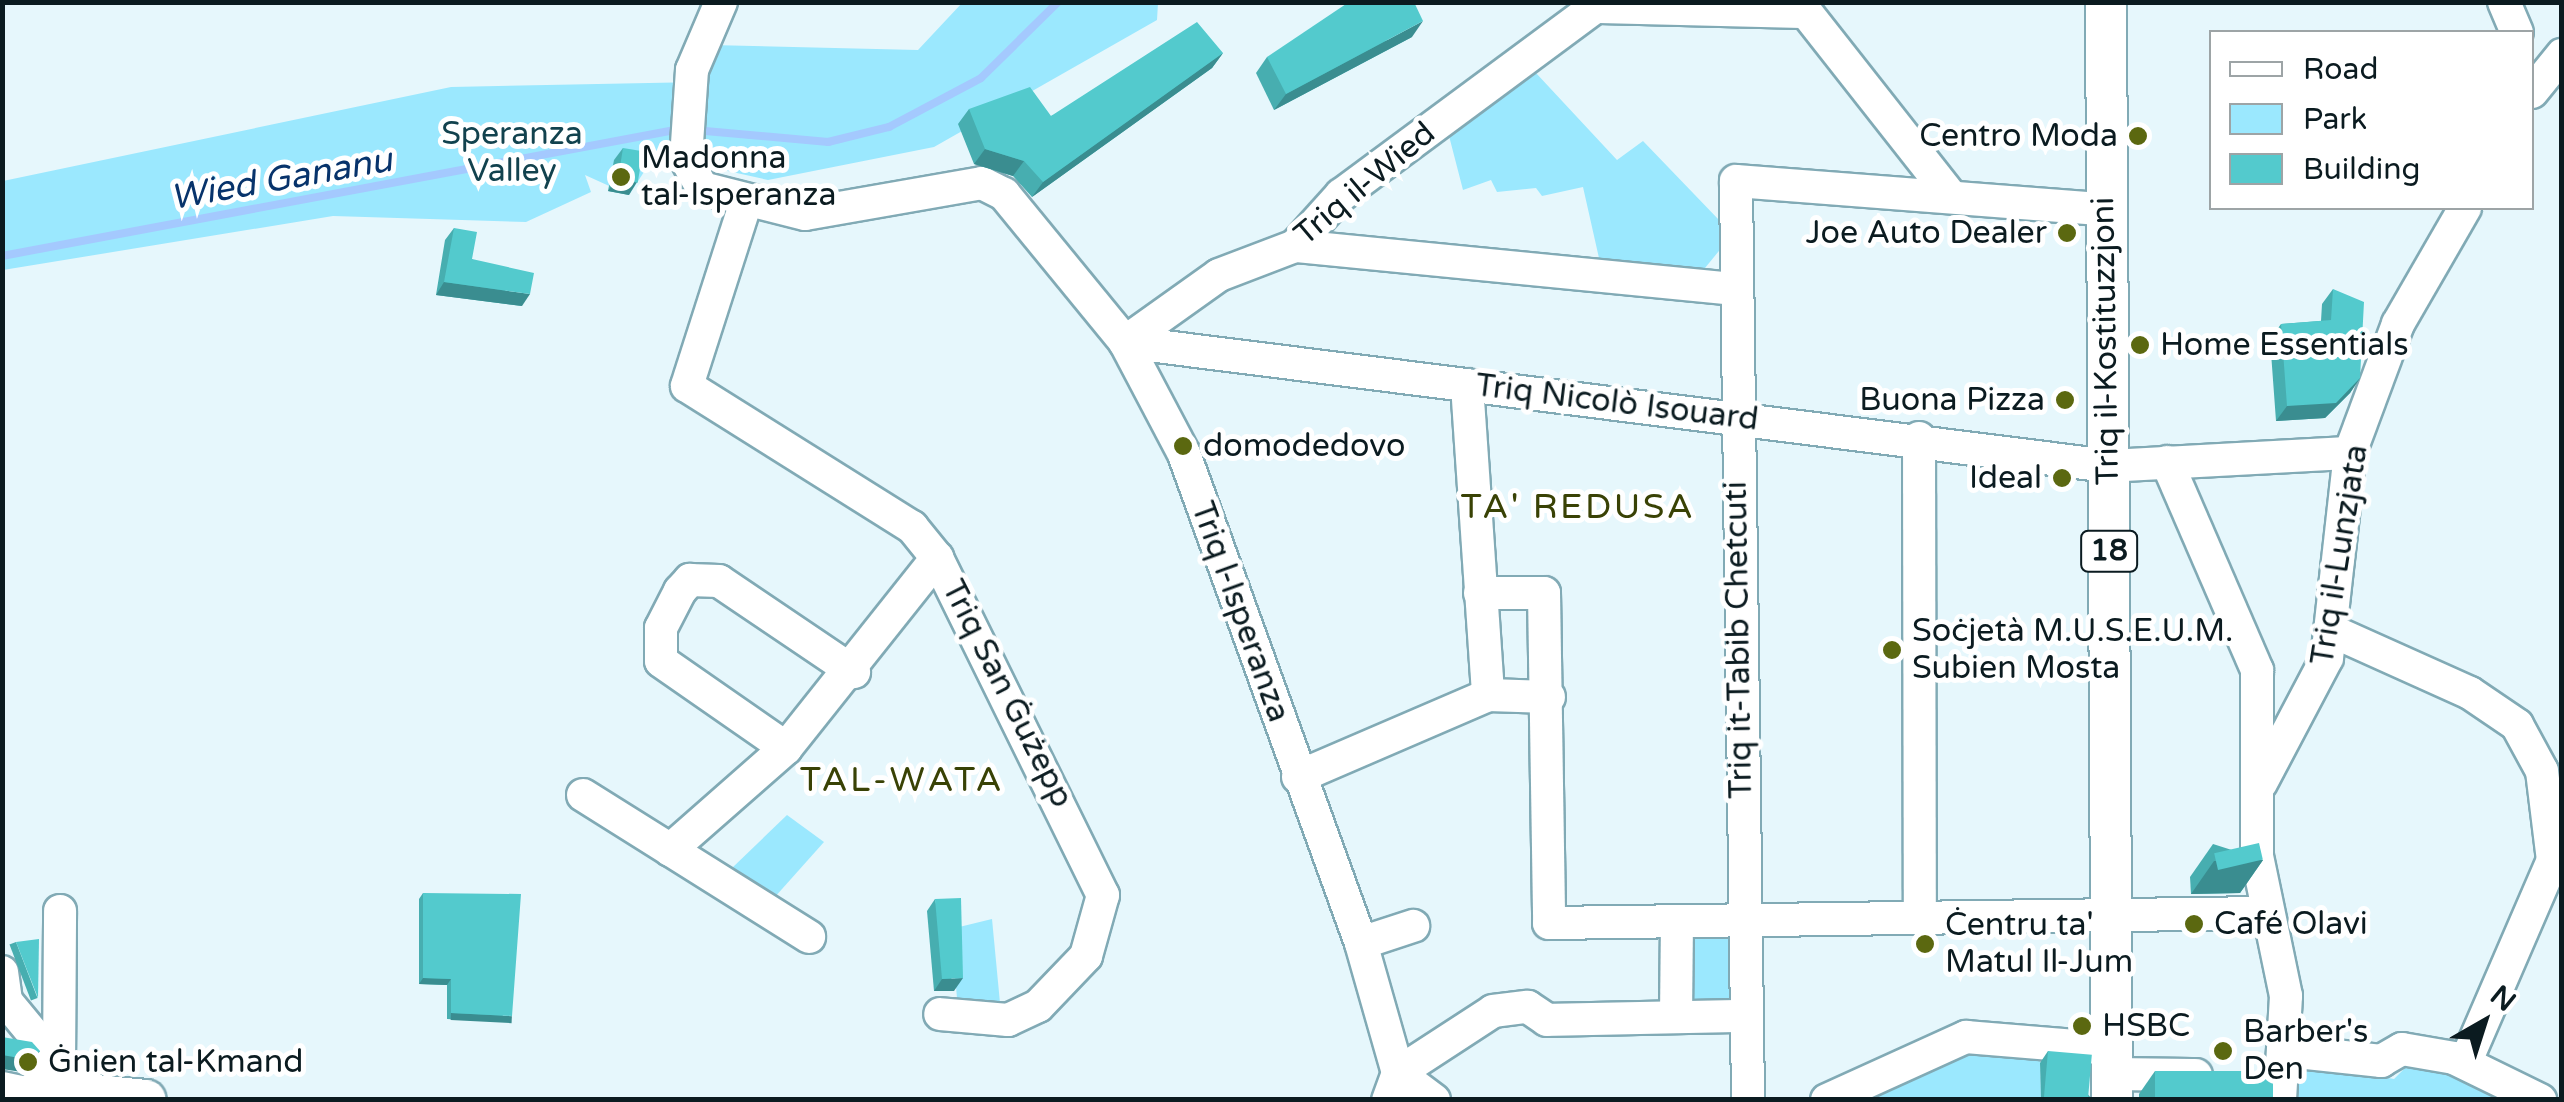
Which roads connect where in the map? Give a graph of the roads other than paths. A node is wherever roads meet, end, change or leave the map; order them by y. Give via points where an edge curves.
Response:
1 (722, 2) edge
2 (2106, 2) edge
3 (2504, 2) edge
4 (1598, 5) edge
5 (1705, 6) edge
6 (1806, 7) edge
7 (2517, 30) edge
8 (2562, 55) edge
9 (2534, 79) edge
10 (1949, 194) junction
11 (745, 205) junction
12 (2102, 209) junction
13 (2464, 210) edge
14 (1295, 246) junction
15 (1735, 289) junction
16 (1125, 342) junction
17 (1467, 385) junction
18 (1736, 418) junction
19 (1919, 438) junction
20 (2350, 453) junction
21 (2167, 462) junction
22 (2108, 466) junction
23 (937, 558) junction
24 (1480, 592) junction
25 (2332, 631) junction
26 (854, 672) junction
27 (1488, 695) junction
28 (1549, 697) junction
29 (786, 748) junction
30 (1298, 777) junction
31 (2256, 790) junction
32 (583, 795) dead end
33 (670, 850) junction
34 (60, 911) dead end
35 (2263, 913) junction
36 (2110, 915) junction
37 (1920, 917) junction
38 (1743, 922) junction
39 (1676, 924) junction
40 (1414, 926) dead end
41 (809, 936) dead end
42 (1361, 943) junction
43 (2, 972) edge
44 (940, 1014) dead end
45 (1676, 1016) junction
46 (1745, 1016) junction
47 (2466, 1061) junction
48 (2111, 1074) edge
49 (2283, 1076) edge
50 (1393, 1086) edge
51 (28, 1088) edge
52 (146, 1100) edge
53 (1434, 1100) edge
54 (1748, 1100) edge
55 (1827, 1100) edge
56 (2540, 1100) edge

1 - 11 street, Triq l-Isperanza via 692,70 686,159 702,188
2 - 12 main road, Triq il-Kostituzzjoni / 18
3 - 7 street
4 - 5 street, Triq il-Wied
4 - 14 street, Triq il-Wied via 1341,195
5 - 6 street, Triq il-Wied
6 - 10 street
8 - 9 street
10 - 12 street
10 - 15 street, Triq it-Tabib Chetcuti via 1736,181
11 - 16 street, Triq l-Isperanza via 805,214 982,182 1004,194
11 - 23 street, Triq San Ġużepp via 687,386 912,527
12 - 22 main road, Triq il-Kostituzzjoni / 18
13 - 20 street, Triq il-Lunzjata via 2398,324
14 - 15 street
14 - 16 street, Triq il-Wied via 1219,275
15 - 18 street, Triq it-Tabib Chetcuti
16 - 17 street, Triq Nicolò Isouard
16 - 30 street, Triq l-Isperanza via 1184,454
17 - 18 street, Triq Nicolò Isouard
17 - 24 street
18 - 19 street, Triq Nicolò Isouard
18 - 38 street, Triq it-Tabib Chetcuti
19 - 22 street, Triq Nicolò Isouard
19 - 37 street
20 - 21 street, Triq Nicolò Isouard
20 - 25 street, Triq il-Lunzjata
21 - 22 street, Triq Nicolò Isouard
21 - 31 street via 2250,636 2262,726
22 - 36 main road, Triq il-Kostituzzjoni / 18
23 - 26 street
23 - 44 street, Triq San Ġużepp via 1102,895 1086,956 1038,1006 1008,1020
24 - 27 street
24 - 28 street via 1544,593
25 - 31 street, Triq il-Lunzjata via 2313,699
25 - 47 street via 2470,693 2517,725 2542,772 2553,860
26 - 29 street
26 - 29 street via 719,581 690,580 680,591 660,628 661,660
27 - 28 street
27 - 30 street
28 - 39 street via 1549,923
29 - 33 street
30 - 42 street, Triq l-Isperanza
31 - 35 street
32 - 33 street
33 - 41 street
34 - 51 street
35 - 36 street
35 - 49 street via 2286,996
36 - 37 street
36 - 48 main road, Triq il-Kostituzzjoni / 18
37 - 38 street
38 - 39 street
38 - 46 street, Triq it-Tabib Chetcuti
39 - 45 street
40 - 42 street
42 - 50 street, Triq l-Isperanza
43 - 51 street
45 - 46 street
45 - 50 street via 1547,1020 1528,1007 1493,1011
46 - 54 street, Triq it-Tabib Chetcuti
47 - 49 street via 2402,1049 2381,1061
47 - 56 street
48 - 49 street
48 - 55 street via 1966,1036
50 - 53 street
51 - 52 main road

